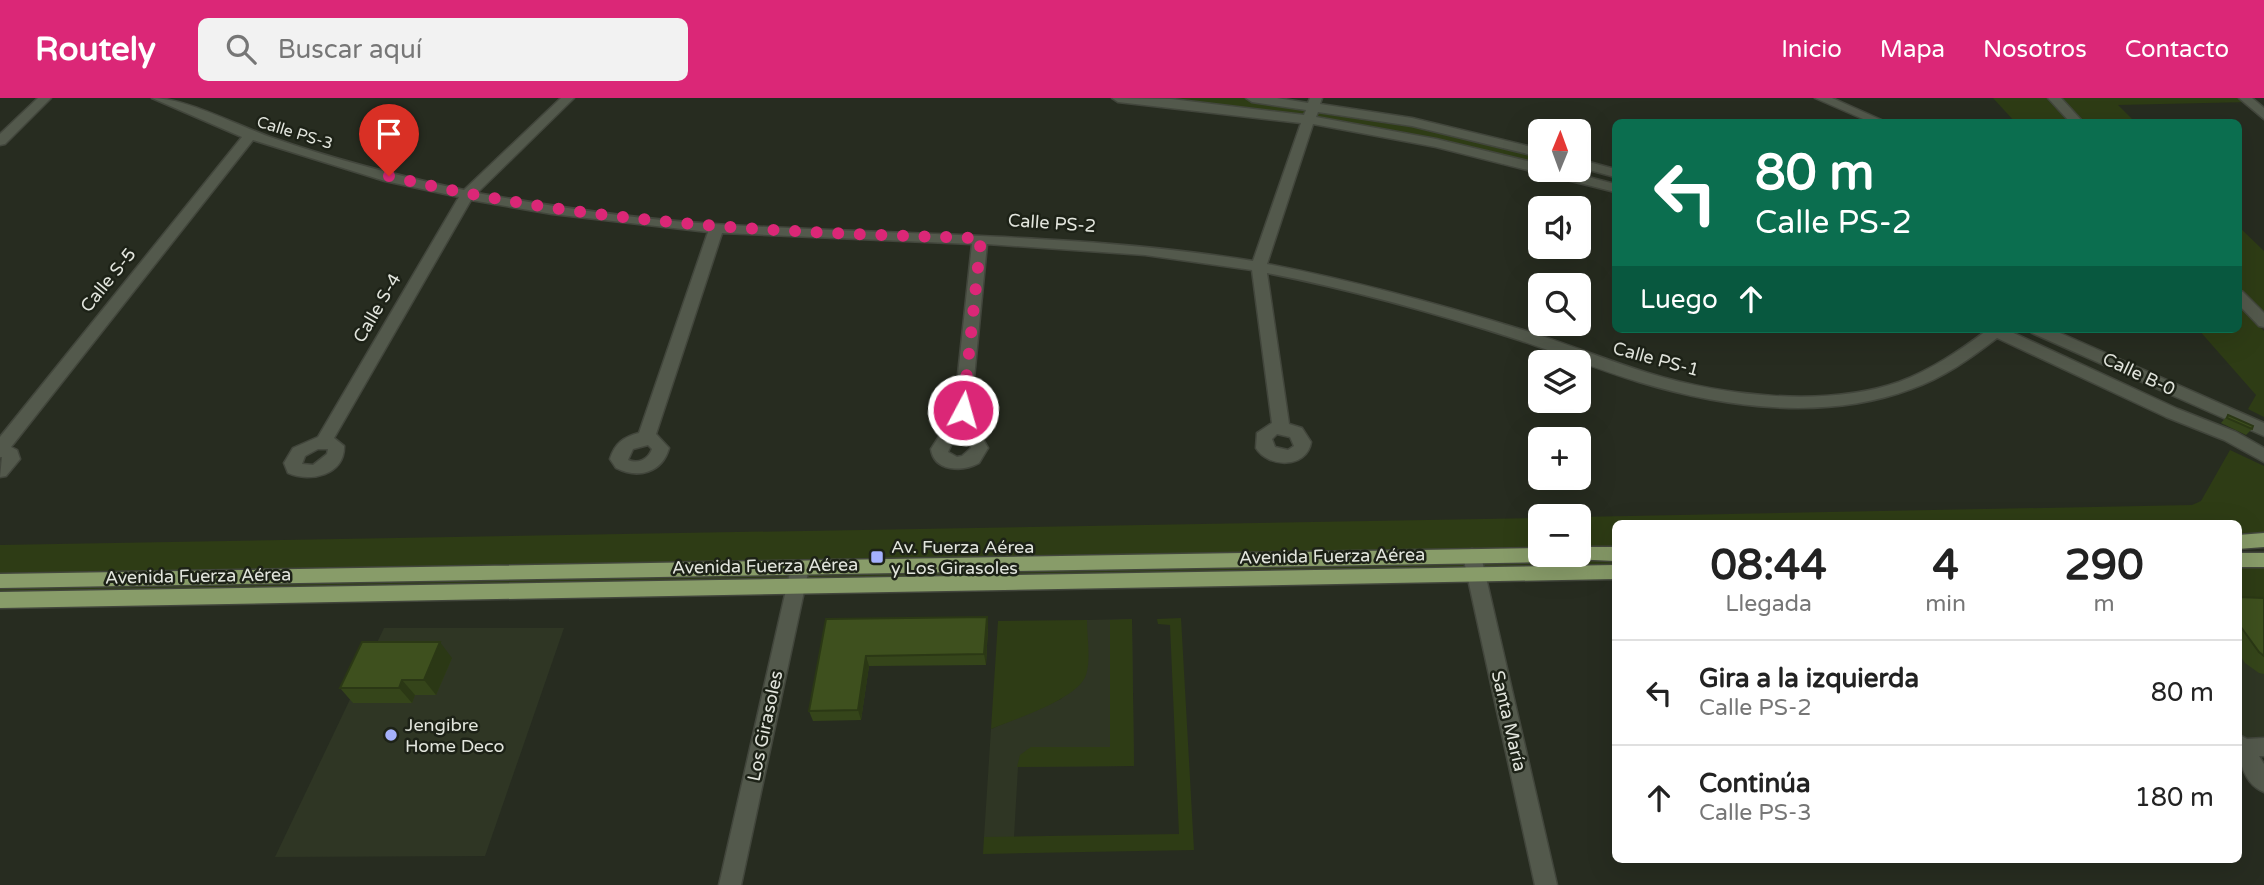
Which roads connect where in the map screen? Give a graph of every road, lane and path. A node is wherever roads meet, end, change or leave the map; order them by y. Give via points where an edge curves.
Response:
1 (45, 98) edge
2 (158, 98) edge
3 (568, 98) edge
4 (1118, 98) edge
5 (1252, 98) edge
6 (1821, 98) edge
7 (1859, 98) edge
8 (2054, 98) edge
9 (2245, 98) edge
10 (1313, 108) edge
11 (2264, 115) edge
12 (1872, 119) edge
13 (1876, 119) edge
14 (2074, 119) edge
15 (249, 137) junction
16 (0, 141) edge
17 (1528, 150) edge
18 (1528, 165) edge
19 (1591, 167) edge
20 (1612, 172) edge
21 (1591, 182) edge
22 (1612, 187) edge
23 (467, 195) junction
24 (717, 228) junction
25 (981, 238) junction
26 (1259, 266) junction
27 (2242, 299) edge
28 (2264, 322) edge
29 (1992, 333) edge
30 (2001, 333) edge
31 (2047, 333) edge
32 (1281, 428) dead end
33 (2264, 430) edge
34 (960, 434) dead end
35 (646, 439) dead end
36 (323, 442) dead end
37 (0, 449) edge
38 (2264, 456) edge
39 (0, 471) edge
40 (2264, 540) edge
41 (2242, 542) edge
42 (1591, 554) edge
43 (1612, 554) edge
44 (1528, 558) edge
45 (2242, 560) edge
46 (2264, 560) edge
47 (1474, 565) junction
48 (1612, 572) edge
49 (798, 577) junction
50 (0, 582) edge
51 (0, 600) edge
52 (2242, 745) edge
53 (2264, 747) edge
54 (2242, 748) edge
55 (2264, 782) edge
56 (730, 885) edge
57 (1546, 885) edge

1 - 16 street
2 - 15 street, Calle PS-3
3 - 23 street, Calle S-4
4 - 10 street
5 - 10 street
6 - 12 street
7 - 13 street
8 - 14 street
9 - 11 street
10 - 17 street via 1412,122
10 - 18 street
10 - 26 street
15 - 23 street, Calle PS-3
15 - 37 street, Calle S-5
19 - 20 street
21 - 22 street
23 - 24 street, Calle PS-2
23 - 36 street, Calle S-4
24 - 25 street, Calle PS-2
24 - 35 street
25 - 26 street, Calle PS-2 via 1158,251
25 - 34 street
26 - 29 street, Calle PS-1 via 1443,310 1682,388 1748,399 1812,402 1902,387 1964,357
26 - 32 street
27 - 28 street
30 - 38 street, Calle B-0 via 2230,436
31 - 33 street, Calle B-0
37 - 39 street, Calle S-5 via 11,459
40 - 41 main road
42 - 43 main road
44 - 47 main road, Avenida Fuerza Aérea
45 - 46 main road
47 - 48 main road, Avenida Fuerza Aérea
47 - 49 main road, Avenida Fuerza Aérea
47 - 57 street, Santa María
49 - 50 main road, Avenida Fuerza Aérea
49 - 51 main road, Avenida Fuerza Aérea
49 - 56 street, Los Girasoles
52 - 53 street
54 - 55 street

